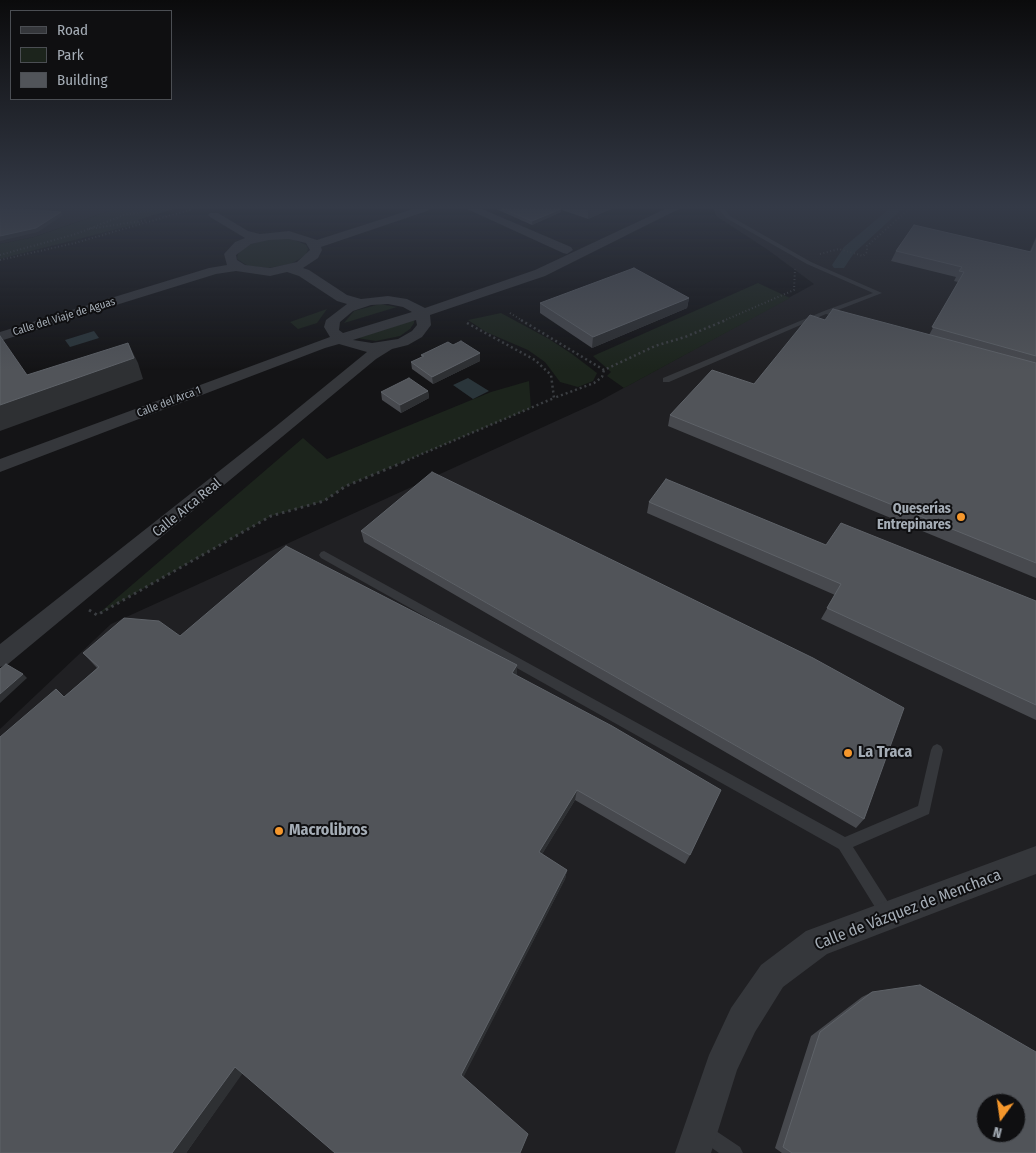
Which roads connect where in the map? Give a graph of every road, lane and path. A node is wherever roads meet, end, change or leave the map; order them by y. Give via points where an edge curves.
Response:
1 (305, 263) edge
2 (537, 263) edge
3 (559, 263) edge
4 (800, 263) edge
5 (809, 263) edge
6 (233, 265) joint
7 (298, 269) junction
8 (350, 303) junction
9 (419, 310) junction
10 (826, 312) junction
11 (510, 313) dead end
12 (854, 320) edge
13 (467, 322) dead end
14 (336, 336) junction
15 (0, 337) edge
16 (371, 352) junction
17 (604, 370) junction
18 (666, 380) dead end
19 (554, 398) junction
20 (0, 455) edge
21 (0, 466) edge
22 (324, 555) dead end
23 (71, 601) junction
24 (0, 657) edge
25 (937, 750) dead end
26 (844, 844) junction
27 (1036, 860) edge
28 (889, 916) junction
29 (697, 1141) edge
30 (734, 1153) edge

1 - 7 street
2 - 9 street
3 - 9 street via 540,272
4 - 17 path via 796,267 794,290
5 - 10 lane via 879,293
6 - 7 street via 260,272
6 - 15 street, Calle del Viaje de Aguas
7 - 8 street
8 - 9 street via 388,300 407,303
8 - 14 street via 333,320 331,327
9 - 14 street
9 - 16 street, Calle Arca Real via 424,325 417,334 404,342
10 - 12 lane
10 - 18 lane
11 - 17 path
13 - 19 path via 535,360 551,375
14 - 16 street
14 - 20 street, Calle del Arca 1
14 - 21 street, Calle del Arca 1
16 - 23 street, Calle Arca Real via 281,432
17 - 19 path via 594,384
19 - 23 path via 346,486 324,501 271,516 97,615
22 - 26 lane
23 - 24 street, Calle Arca Real
25 - 26 lane via 924,810
26 - 28 lane
27 - 28 street, Calle de Vázquez de Menchaca
28 - 29 street, Calle de Vázquez de Menchaca via 817,942 772,976 743,1020 722,1068
29 - 30 lane

